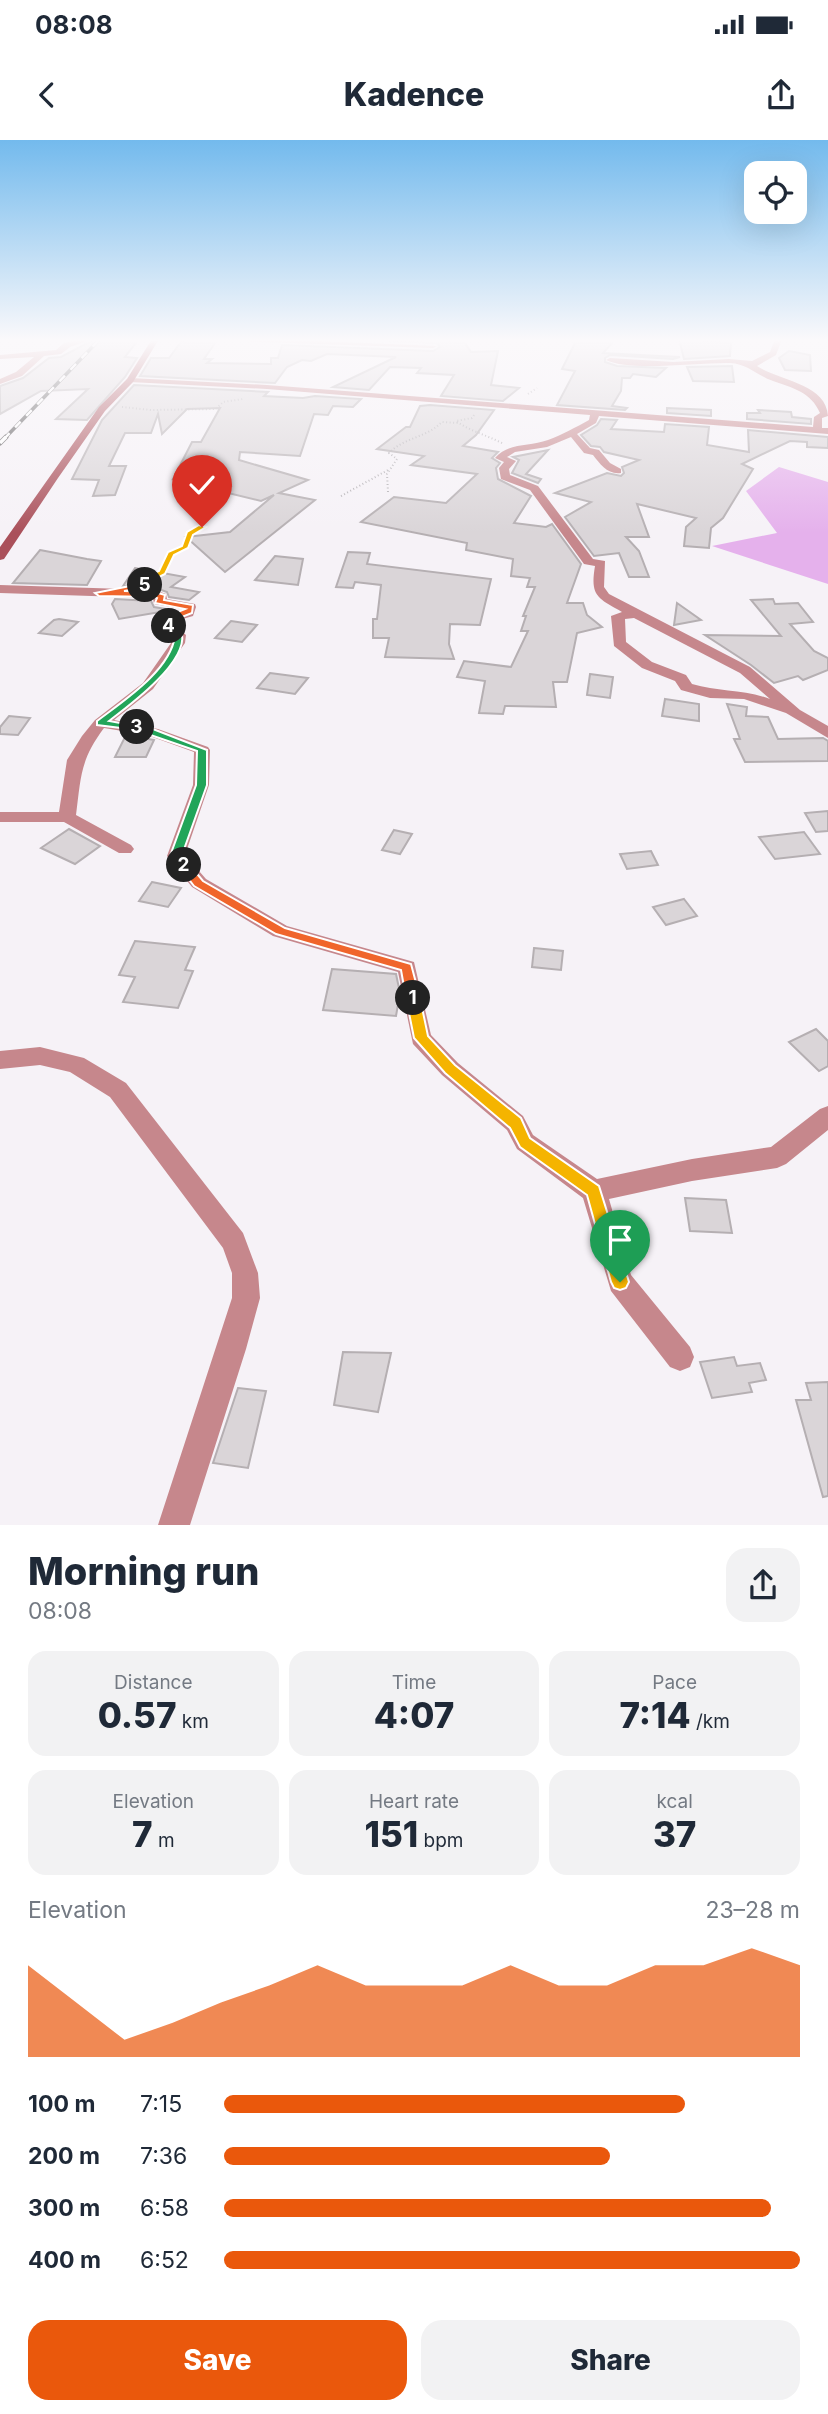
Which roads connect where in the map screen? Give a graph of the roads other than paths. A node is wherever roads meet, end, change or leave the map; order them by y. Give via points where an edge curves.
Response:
1 (108, 404) edge
2 (478, 404) edge
3 (818, 404) edge
4 (595, 412) junction
5 (812, 430) junction
6 (828, 431) edge
7 (572, 433) junction
8 (617, 471) dead end
9 (0, 556) edge
10 (0, 589) edge
11 (634, 614) junction
12 (795, 713) junction
13 (100, 723) junction
14 (828, 733) edge
15 (0, 817) edge
16 (67, 817) junction
17 (125, 849) dead end
18 (0, 1060) edge
19 (828, 1116) edge
20 (594, 1191) junction
21 (680, 1357) dead end
22 (174, 1525) edge

1 - 9 main road
2 - 4 street
3 - 5 street via 825,414 818,417 817,428
4 - 5 street
4 - 7 street via 593,421
5 - 6 street
7 - 8 street
7 - 11 street via 536,447 512,447 500,458 511,461 504,468 505,477 534,488 588,561 601,564 599,592
10 - 13 street via 155,594 162,597 158,601 190,607 188,613 163,621 179,635 158,675
11 - 12 street via 745,670
11 - 12 street via 618,616 619,643 681,678 685,687 710,694 746,695
12 - 14 street
13 - 16 street via 75,760
13 - 20 street via 155,731 202,750 201,785 176,856 199,883 280,931 407,967 421,1038 450,1069 515,1123 525,1142
15 - 16 street
16 - 17 street
18 - 22 street via 40,1056 76,1064 118,1090 234,1242 245,1273 246,1298
19 - 20 street via 777,1157
20 - 21 street via 620,1282

